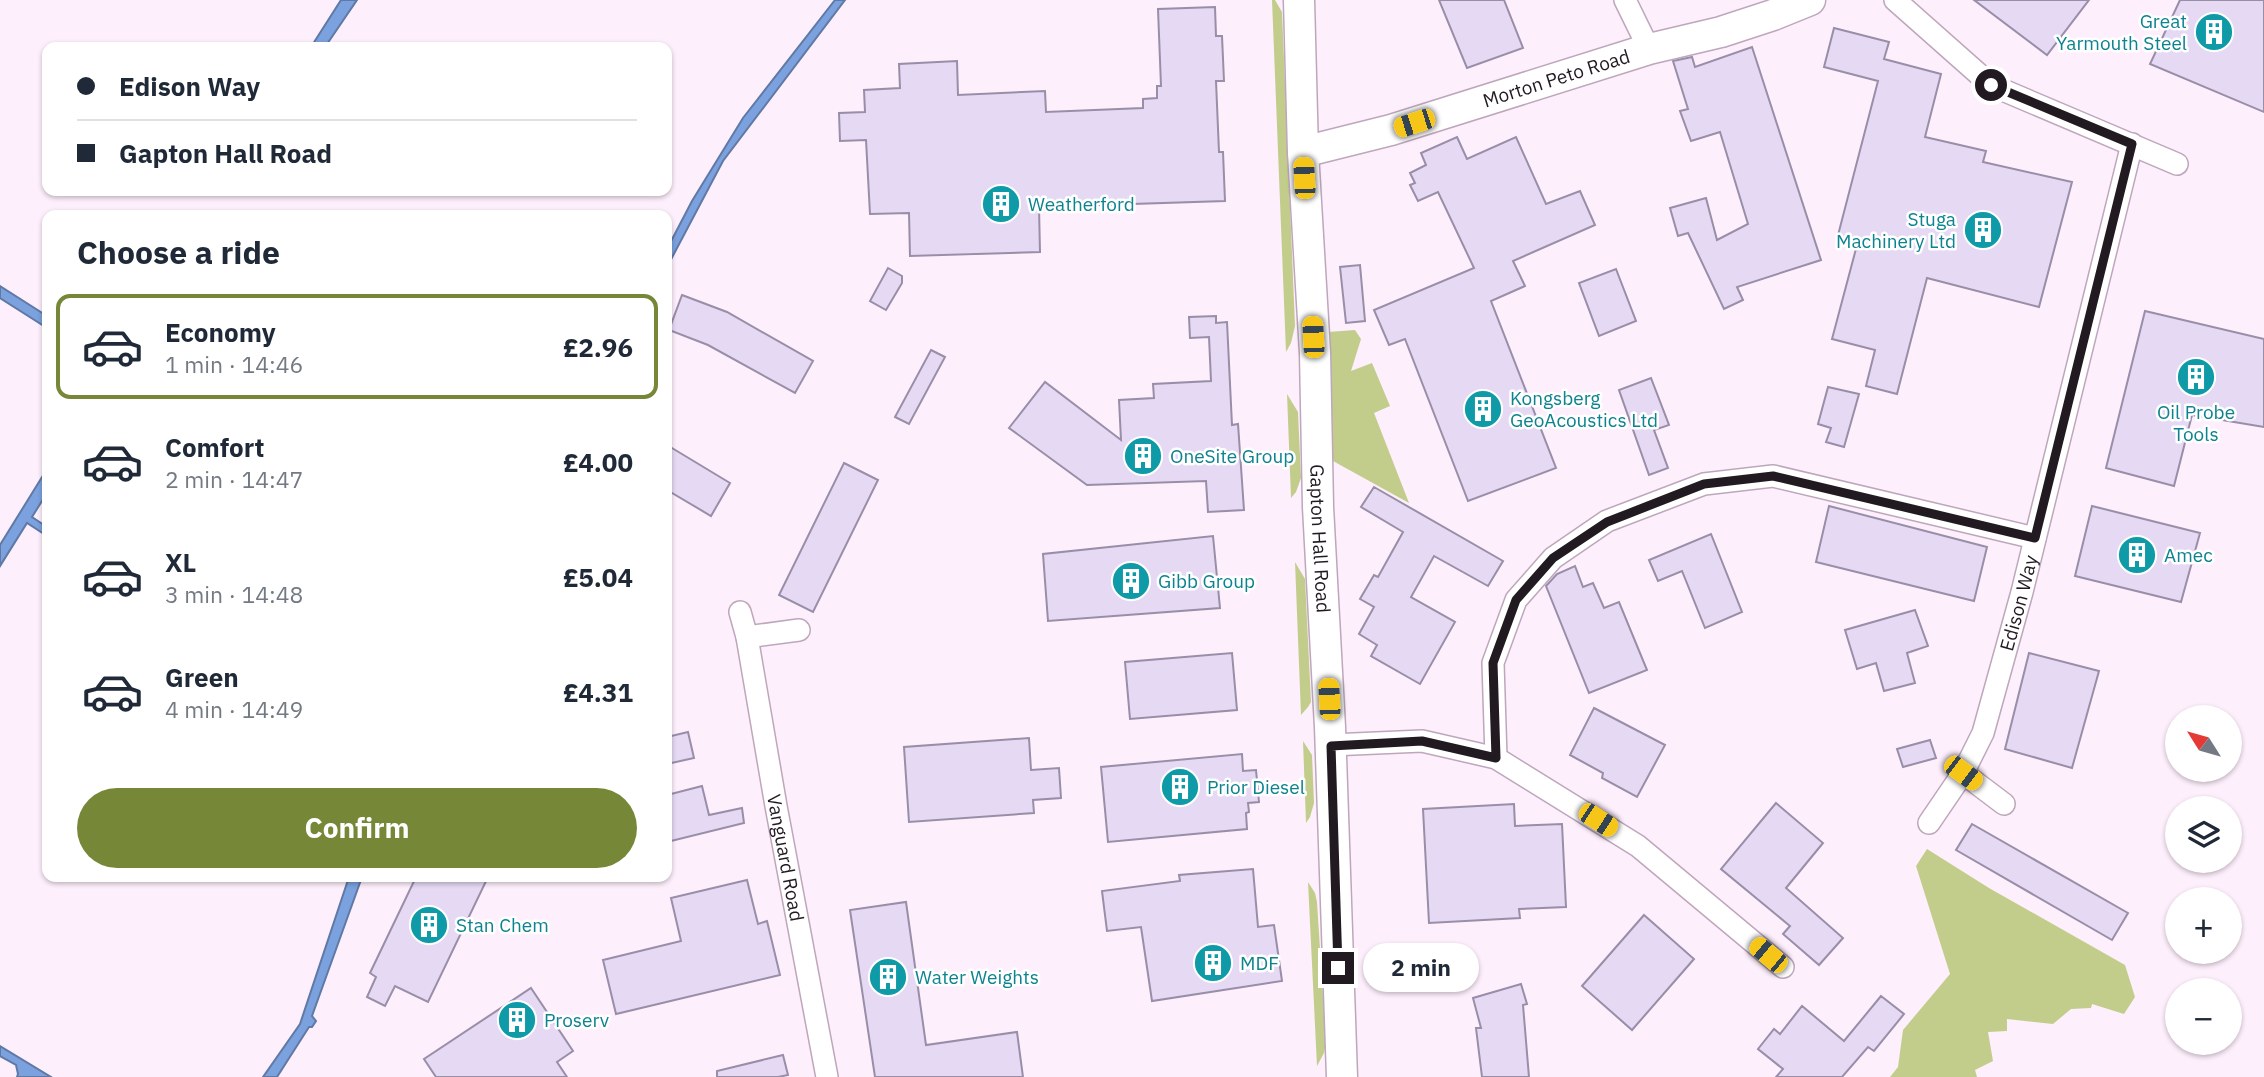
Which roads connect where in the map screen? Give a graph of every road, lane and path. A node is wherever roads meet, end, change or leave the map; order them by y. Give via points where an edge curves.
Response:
1 (1299, 0) edge
2 (1625, 0) edge
3 (1810, 0) edge
4 (1895, 0) edge
5 (1650, 49) junction
6 (2132, 144) junction
7 (1303, 152) junction
8 (2177, 164) dead end
9 (2035, 538) junction
10 (740, 612) dead end
11 (799, 630) dead end
12 (747, 637) junction
13 (1331, 746) junction
14 (1496, 758) junction
15 (1963, 773) junction
16 (2004, 804) dead end
17 (1928, 823) dead end
18 (1783, 967) dead end
19 (827, 1077) edge
20 (1342, 1077) edge

1 - 7 street, Gapton Hall Road
2 - 5 street
3 - 5 street, Morton Peto Road via 1721,33
4 - 6 street via 1991,85
5 - 7 street, Morton Peto Road via 1391,131
6 - 8 street
6 - 9 street, Edison Way
7 - 13 street, Gapton Hall Road
9 - 14 street via 1773,476 1704,484 1607,522 1553,558 1516,600 1493,663
9 - 15 street, Edison Way via 1983,733
10 - 12 street, Vanguard Road
11 - 12 street
12 - 19 street, Vanguard Road
13 - 14 street via 1422,741
13 - 20 street, Gapton Hall Road
14 - 18 street via 1638,846
15 - 16 street
15 - 17 street, Edison Way

